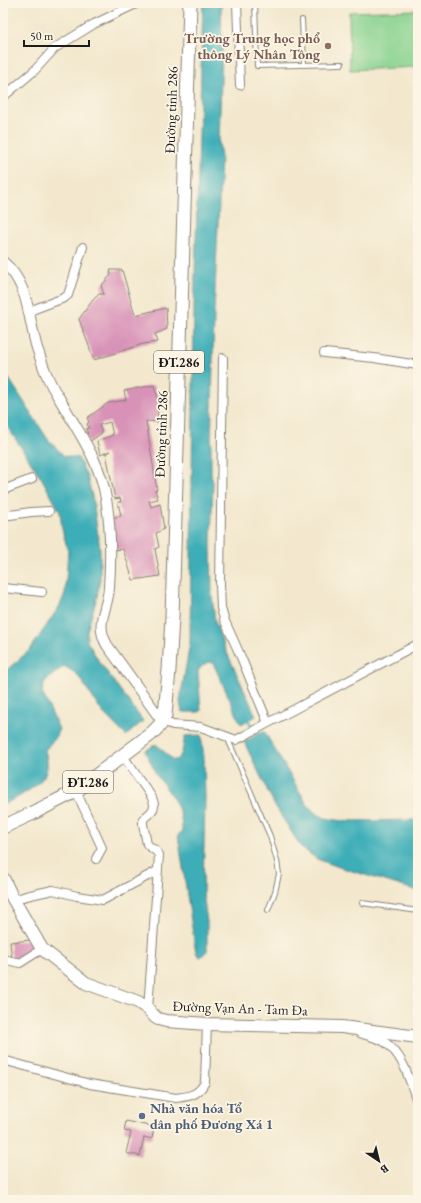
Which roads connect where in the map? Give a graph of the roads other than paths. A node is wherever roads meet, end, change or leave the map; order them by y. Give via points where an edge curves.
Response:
1 (138, 3) edge
2 (190, 3) edge
3 (237, 3) edge
4 (255, 3) edge
5 (302, 20) dead end
6 (342, 64) dead end
7 (304, 65) junction
8 (240, 85) dead end
9 (3, 97) edge
10 (83, 247) dead end
11 (3, 262) edge
12 (29, 311) junction
13 (324, 353) dead end
14 (222, 358) dead end
15 (418, 365) edge
16 (32, 479) dead end
17 (3, 490) edge
18 (49, 512) dead end
19 (3, 516) edge
20 (3, 588) edge
21 (42, 592) dead end
22 (418, 644) edge
23 (162, 721) junction
24 (265, 725) junction
25 (227, 737) junction
26 (122, 756) junction
27 (76, 791) junction
28 (3, 826) edge
29 (96, 859) dead end
30 (157, 871) junction
31 (3, 878) edge
32 (14, 900) junction
33 (362, 903) dead end
34 (268, 910) dead end
35 (418, 911) edge
36 (42, 949) junction
37 (3, 959) edge
38 (148, 1009) junction
39 (207, 1024) junction
40 (342, 1027) junction
41 (418, 1037) edge
42 (3, 1060) edge
43 (418, 1104) edge

1 - 9 street via 89,27 56,48
2 - 23 main road, Đường tỉnh 286 / ĐT.286 via 172,618 165,715
3 - 8 street
4 - 7 lane via 257,66
5 - 7 lane
6 - 7 lane
10 - 12 street via 68,294 64,298
11 - 12 street via 23,288
12 - 23 street via 49,382 97,466 106,498 110,572 101,624 102,637
13 - 15 street
14 - 24 street via 221,608
16 - 17 street
18 - 19 street
20 - 21 street
22 - 24 street
23 - 25 street via 173,725 201,727
23 - 26 main road, ĐT.286
24 - 25 street via 236,740
25 - 34 lane via 270,836 277,861 279,874
26 - 27 main road, ĐT.286
26 - 30 street via 154,800 153,810 143,819 143,824 147,844 159,855
27 - 28 main road, ĐT.286
27 - 29 street via 102,848
30 - 32 street via 103,900 53,890
30 - 38 street
31 - 32 main road, Đường Vạn An - Tam Đa
32 - 36 main road, Đường Vạn An - Tam Đa
33 - 35 lane
36 - 37 street via 20,963
36 - 38 main road, Đường Vạn An - Tam Đa via 86,983 138,1002
38 - 39 main road, Đường Vạn An - Tam Đa via 158,1019
39 - 40 main road, Đường Vạn An - Tam Đa
39 - 42 street via 205,1082 202,1088 190,1096 176,1098 90,1084
40 - 41 main road, Đường Vạn An - Tam Đa
40 - 43 street via 386,1042 402,1060

